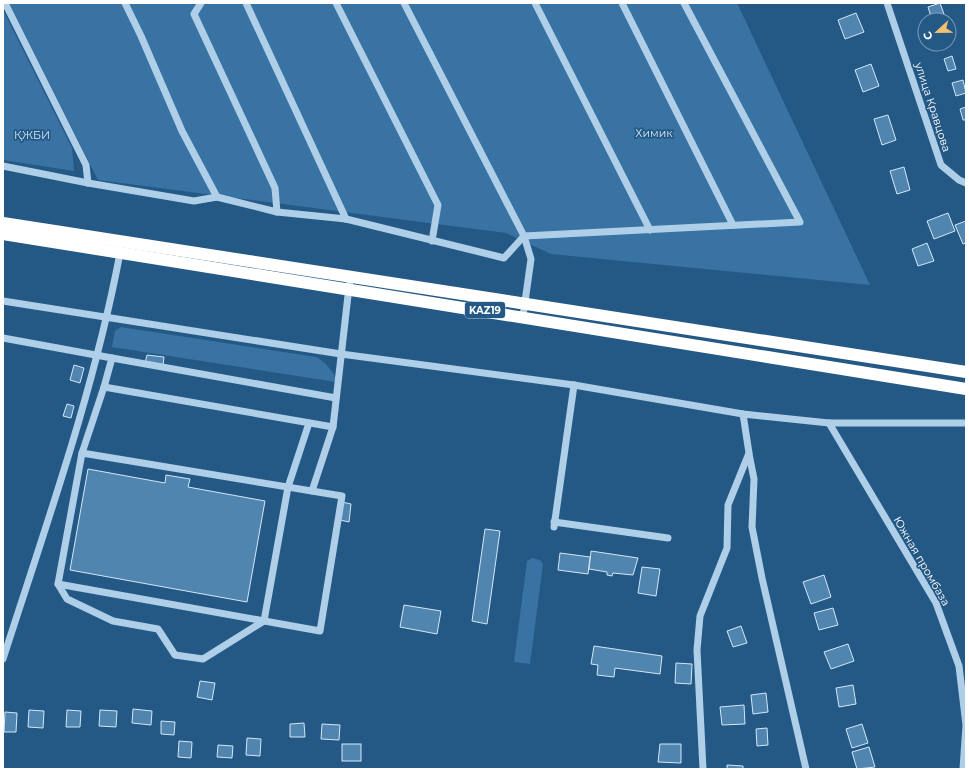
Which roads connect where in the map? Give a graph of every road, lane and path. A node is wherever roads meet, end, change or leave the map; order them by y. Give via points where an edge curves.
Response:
1 (5, 3) edge
2 (125, 3) edge
3 (201, 3) edge
4 (246, 3) edge
5 (336, 3) edge
6 (404, 3) edge
7 (535, 3) edge
8 (622, 3) edge
9 (684, 3) edge
10 (886, 3) edge
11 (3, 166) edge
12 (88, 183) junction
13 (966, 183) edge
14 (217, 197) junction
15 (277, 212) junction
16 (346, 219) junction
17 (3, 223) edge
18 (733, 225) junction
19 (650, 230) junction
20 (3, 234) edge
21 (524, 236) junction
22 (432, 242) junction
23 (120, 253) junction
24 (349, 283) junction
25 (3, 301) edge
26 (524, 310) junction
27 (108, 316) junction
28 (3, 338) edge
29 (341, 354) junction
30 (97, 355) junction
31 (112, 358) junction
32 (966, 372) edge
33 (574, 385) junction
34 (104, 387) junction
35 (966, 389) edge
36 (336, 398) junction
37 (743, 414) junction
38 (309, 423) junction
39 (966, 423) edge
40 (829, 424) junction
41 (332, 427) junction
42 (82, 453) junction
43 (749, 453) junction
44 (288, 487) junction
45 (312, 491) junction
46 (668, 538) dead end
47 (58, 584) junction
48 (264, 622) junction
49 (3, 659) edge
50 (702, 769) edge
51 (806, 769) edge
52 (963, 769) edge

1 - 12 street via 86,165
2 - 14 street via 182,131
3 - 15 street via 194,14 275,188
4 - 16 street
5 - 22 street via 438,205
6 - 21 street
7 - 19 street
8 - 18 street
9 - 18 street via 800,222
10 - 13 street, улица Кравцова via 941,165
11 - 12 street
12 - 14 street via 194,201
14 - 15 street
15 - 16 street
16 - 22 street
17 - 24 highway, KAZ19
18 - 19 street
19 - 21 street
20 - 23 highway, KAZ19
21 - 22 street via 504,258
21 - 26 street via 531,259
23 - 24 highway, KAZ19
23 - 27 street
24 - 26 highway, KAZ19
24 - 29 street
25 - 27 street
26 - 32 highway, KAZ19
26 - 35 highway, KAZ19
27 - 29 street
27 - 30 street
28 - 30 street
29 - 33 street
29 - 36 street
30 - 31 street
30 - 49 street via 53,506
31 - 34 street
31 - 36 street
33 - 37 street
33 - 46 street via 554,525
34 - 38 street
34 - 42 street
36 - 41 street
37 - 40 street
37 - 43 street
38 - 41 street
38 - 44 street
39 - 40 street
40 - 52 street, Южная промбаза via 936,603 959,666 966,725
41 - 45 street
42 - 44 street
42 - 47 street
43 - 50 street via 728,505 727,548 700,616 697,650
43 - 51 street via 754,479 752,527 763,586
44 - 45 street
44 - 48 street
45 - 48 street via 342,496 320,631
47 - 48 street
47 - 48 street via 67,599 113,621 158,629 175,655 203,659

